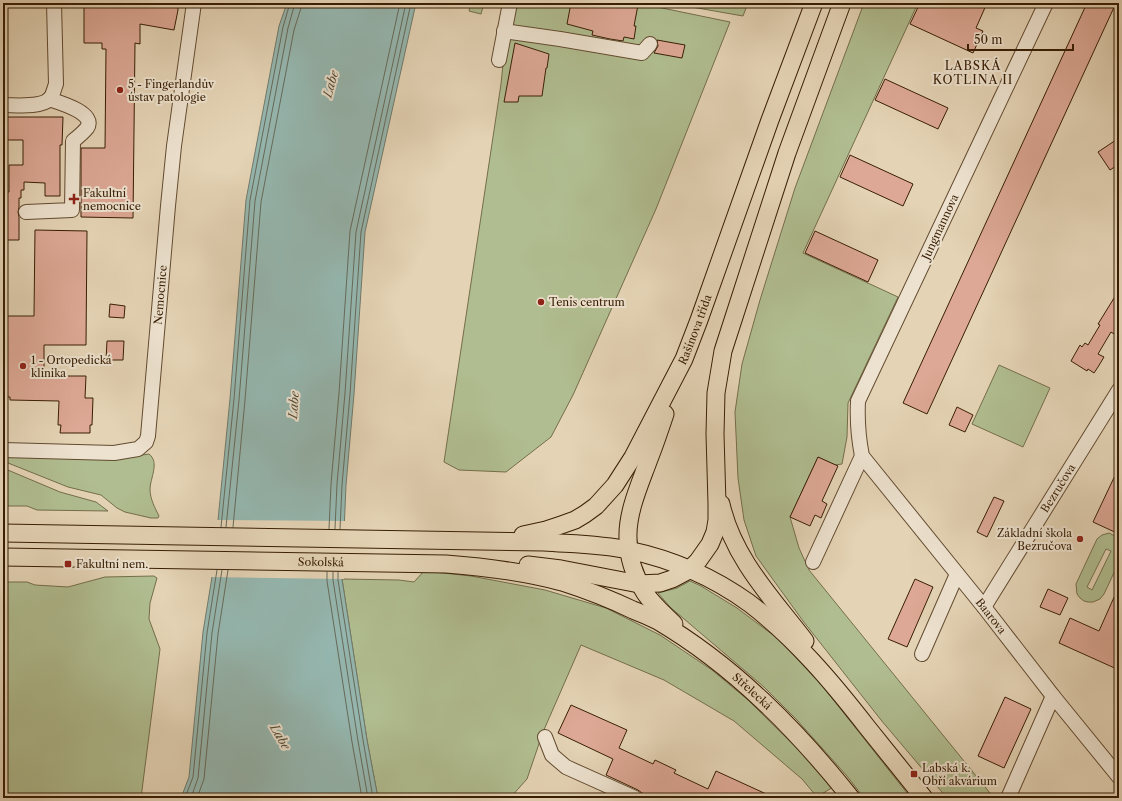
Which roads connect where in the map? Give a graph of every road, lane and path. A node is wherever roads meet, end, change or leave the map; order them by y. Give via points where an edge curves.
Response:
1 (54, 3) edge
2 (194, 3) edge
3 (510, 3) edge
4 (814, 3) edge
5 (842, 3) edge
6 (1046, 3) edge
7 (504, 31) junction
8 (650, 44) dead end
9 (499, 60) dead end
10 (49, 99) junction
11 (3, 105) edge
12 (26, 212) dead end
13 (684, 359) junction
14 (1119, 390) edge
15 (3, 450) edge
16 (862, 456) junction
17 (716, 474) junction
18 (3, 533) edge
19 (459, 540) junction
20 (628, 550) junction
21 (3, 557) edge
22 (813, 562) dead end
23 (446, 564) junction
24 (689, 570) junction
25 (957, 574) junction
26 (639, 584) junction
27 (984, 607) junction
28 (633, 610) joint
29 (922, 654) dead end
30 (725, 666) junction
31 (839, 691) junction
32 (1053, 696) junction
33 (544, 737) dead end
34 (1119, 776) edge
35 (635, 798) edge
36 (851, 798) edge
37 (924, 798) edge
38 (1008, 798) edge

1 - 10 street via 56,84
2 - 15 street, Nemocnice via 169,191 146,442 138,449 114,453
3 - 7 street
4 - 13 main road, Rašínova třída
5 - 17 main road via 787,153 723,351 716,393
6 - 16 street, Jungmannova via 858,401 858,433
7 - 8 street via 642,53
7 - 9 street
10 - 11 street via 39,104
10 - 12 street via 79,110 89,122 88,127 73,141 72,210
13 - 19 main road, Rašínova třída via 633,457 615,485 596,506 575,520 546,530 514,537
13 - 20 main road via 639,485 628,526
14 - 27 street, Bezručova
16 - 22 street
16 - 25 street, Baarova
17 - 24 main road via 715,532 705,554
17 - 31 main road via 723,514 748,567 807,644
18 - 19 main road
19 - 20 main road via 586,544
20 - 24 main road
20 - 26 main road
21 - 23 main road, Sokolská
23 - 26 main road via 535,565
23 - 28 main road, Sokolská via 490,568 555,580 611,599
24 - 26 main road via 672,579
24 - 31 main road via 730,591 766,617 805,653
25 - 27 street, Baarova
25 - 29 street
26 - 30 main road via 660,610
27 - 32 street, Baarova
28 - 30 main road, Střelecká via 657,621
30 - 36 main road, Střelecká via 783,720
31 - 37 main road
32 - 34 street, Baarova
32 - 38 street
33 - 35 street via 552,755 566,767

